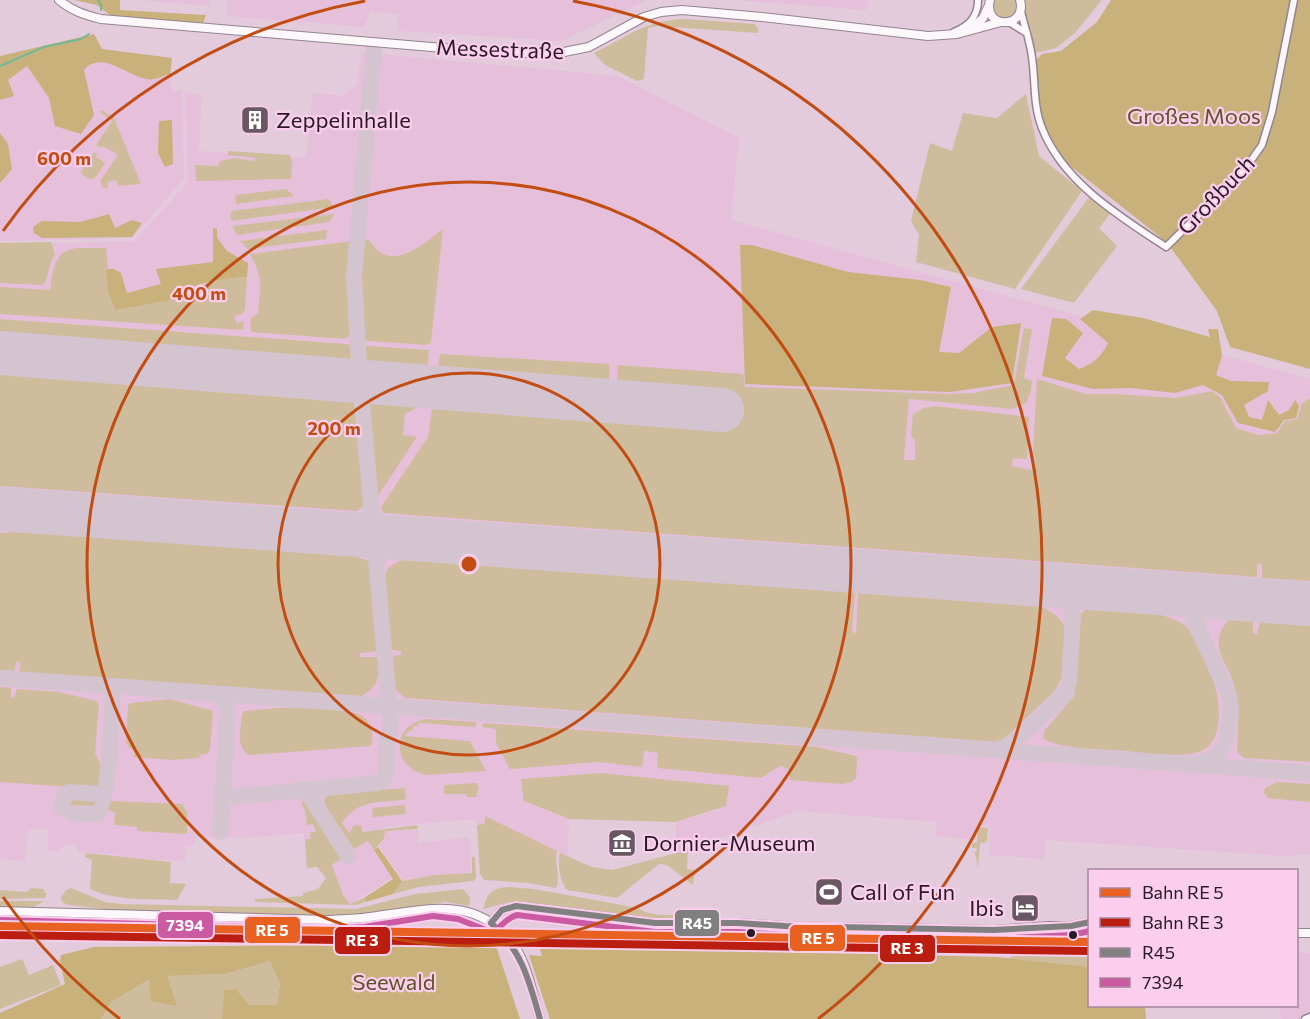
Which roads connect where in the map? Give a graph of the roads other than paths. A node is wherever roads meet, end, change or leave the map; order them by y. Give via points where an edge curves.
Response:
1 (59, 0) edge
2 (978, 0) edge
3 (1294, 0) edge
4 (989, 3) edge
5 (1021, 4) edge
6 (1005, 22) junction
7 (971, 29) junction
8 (1025, 32) junction
9 (944, 36) junction
10 (0, 911) edge
11 (1088, 922) edge
12 (491, 923) junction
13 (1077, 926) junction
14 (1088, 928) edge
15 (1310, 1017) edge
16 (540, 1019) edge
17 (1305, 1019) edge

1 - 9 street, Messestraße via 75,11 100,19 554,54 589,47 644,17 682,10
2 - 9 street via 975,17 966,27
3 - 8 street, Großbuch via 1262,146 1245,169 1166,247 1099,199 1060,163 1041,127
4 - 6 street via 994,18
4 - 7 street via 983,18
5 - 6 street via 1017,18
5 - 8 street
6 - 7 street, Messestraße
6 - 8 street
7 - 9 street, Messestraße
10 - 12 street via 330,920 421,908 455,909
11 - 13 street
12 - 13 street via 502,910 516,906 655,923 993,930
12 - 16 street via 516,949
13 - 14 street
15 - 17 street

